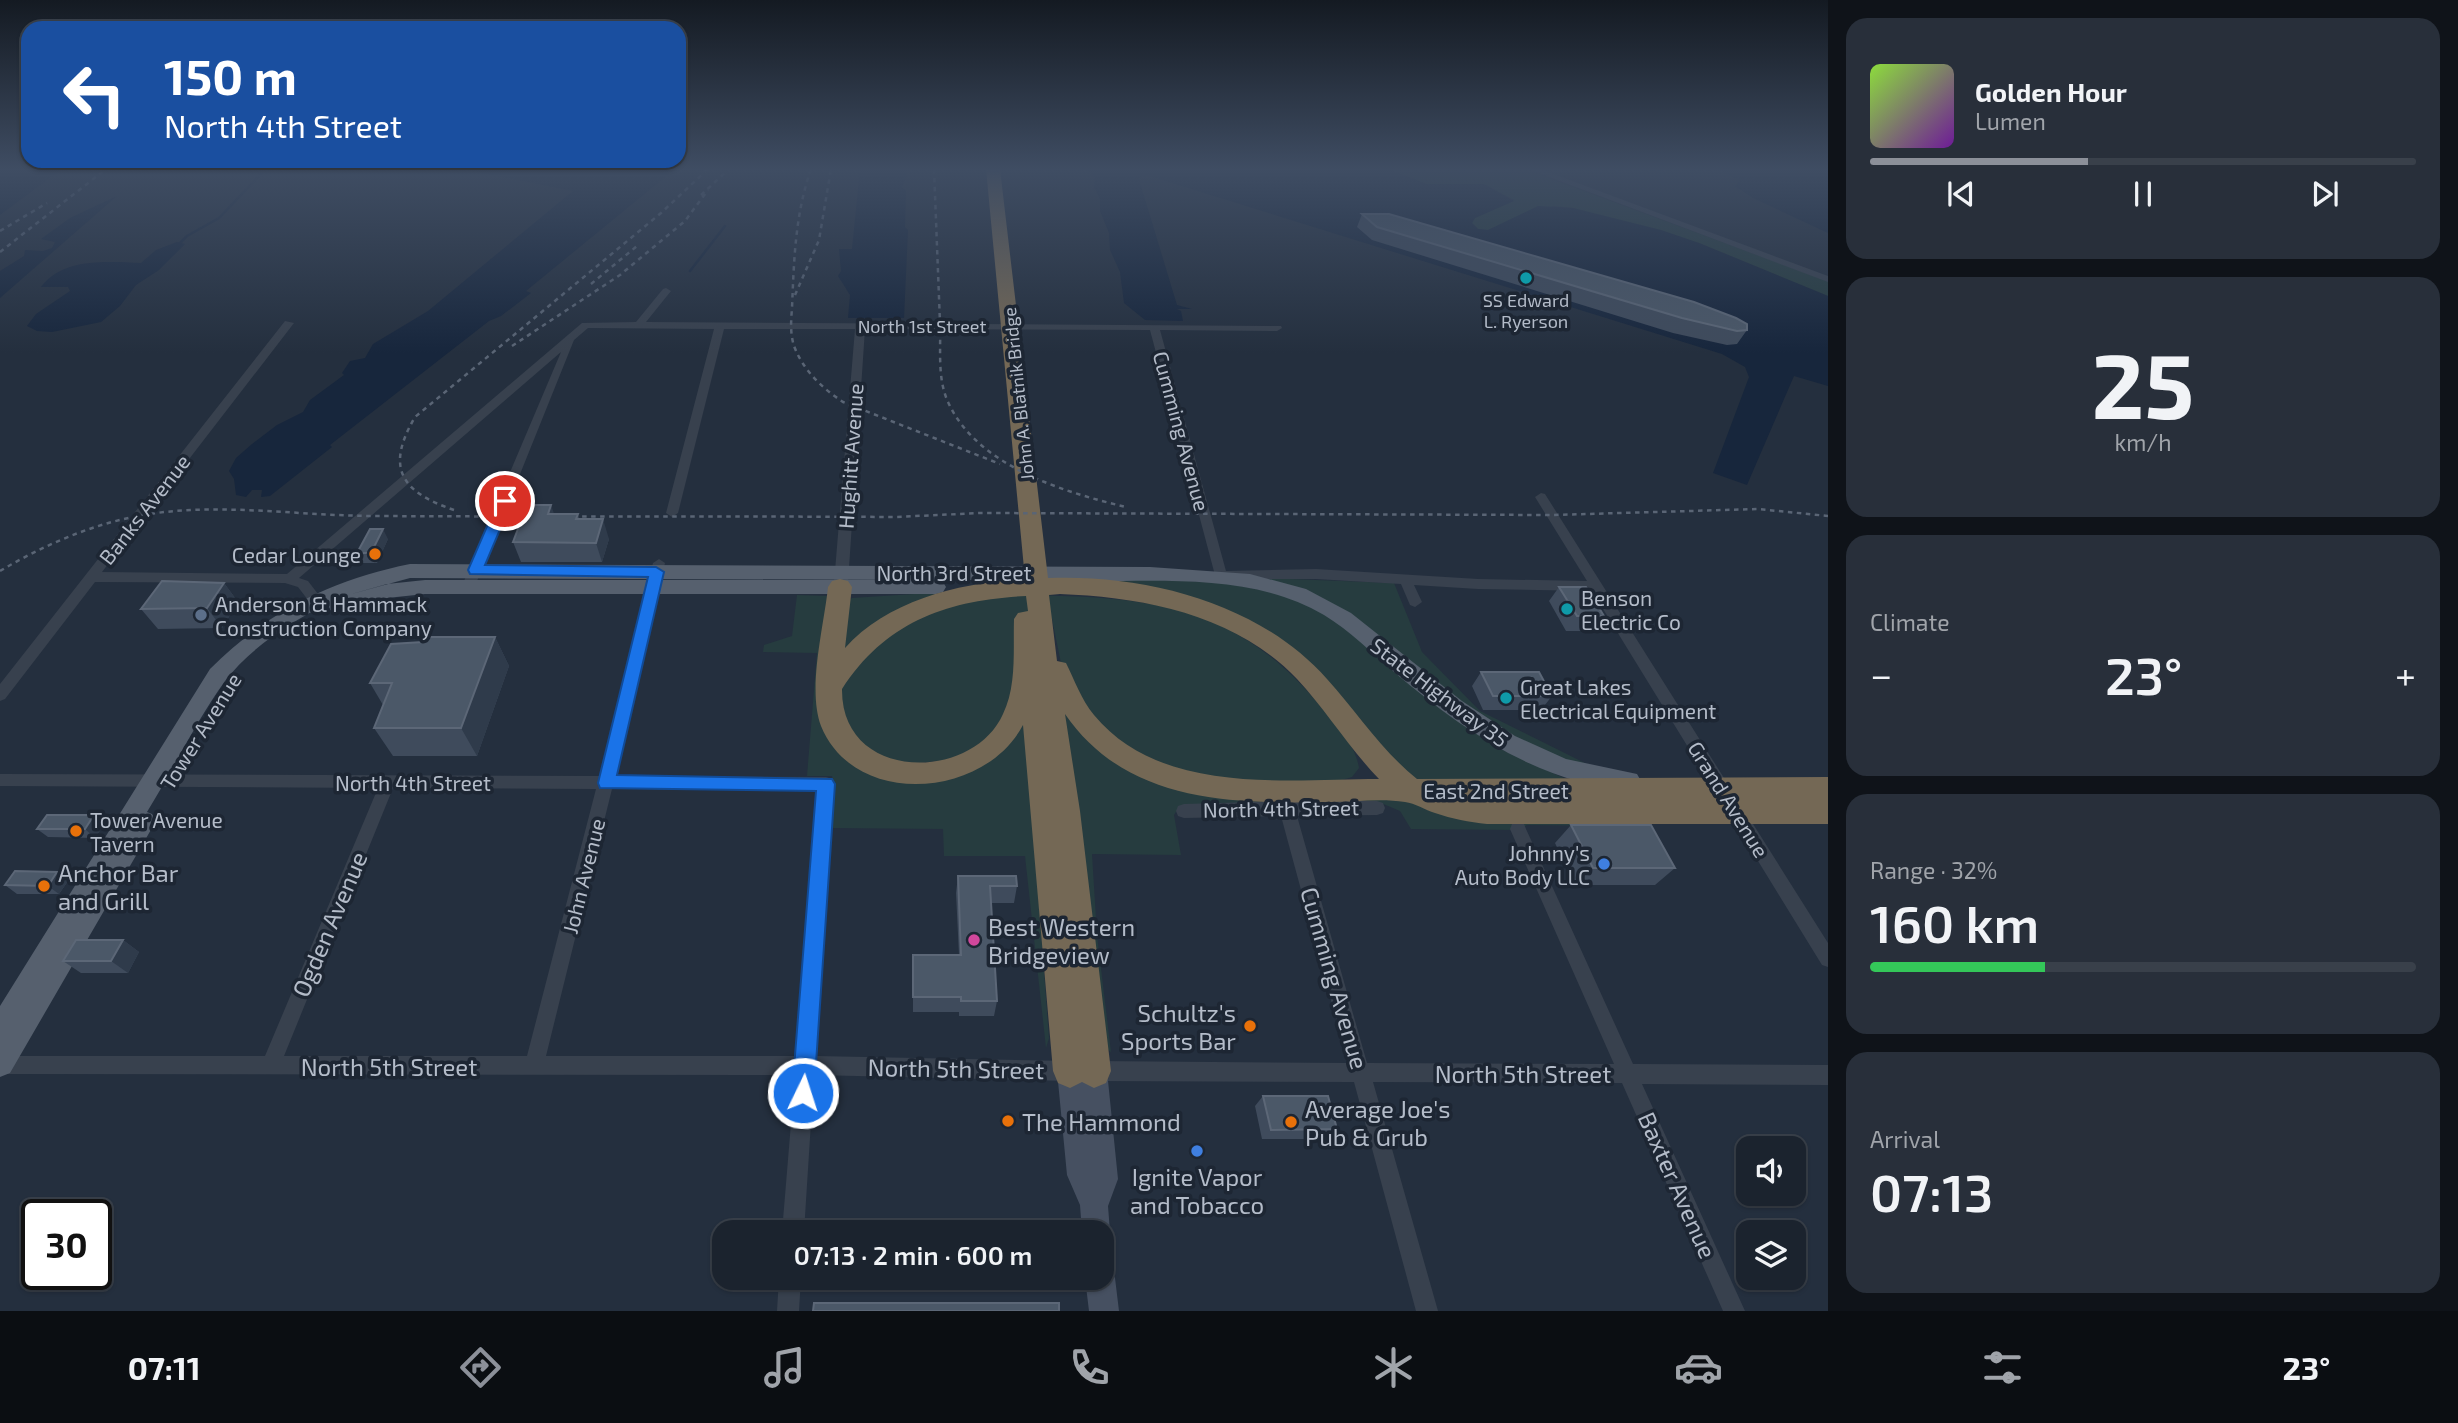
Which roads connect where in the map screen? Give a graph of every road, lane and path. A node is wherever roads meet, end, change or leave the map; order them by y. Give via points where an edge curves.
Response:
1 (989, 230) edge
2 (999, 230) edge
3 (1699, 230) edge
4 (1828, 279) edge
5 (666, 290) dead end
6 (289, 323) dead end
7 (639, 325) junction
8 (720, 326) junction
9 (860, 326) junction
10 (1154, 327) junction
11 (1277, 328) dead end
12 (572, 337) junction
13 (1541, 497) dead end
14 (672, 513) dead end
15 (656, 574) junction
16 (1221, 576) junction
17 (90, 577) junction
18 (1405, 578) junction
19 (289, 579) junction
20 (472, 579) junction
21 (841, 579) junction
22 (1596, 586) junction
23 (1020, 587) junction
24 (1415, 602) dead end
25 (319, 605) junction
26 (1034, 619) junction
27 (1274, 646) junction
28 (830, 687) junction
29 (0, 695) edge
30 (0, 780) edge
31 (160, 781) junction
32 (388, 782) junction
33 (606, 783) junction
34 (1238, 788) junction
35 (1828, 789) edge
36 (1412, 790) junction
37 (1722, 797) junction
38 (1287, 808) junction
39 (1377, 808) dead end
40 (1184, 811) dead end
41 (1828, 812) edge
42 (1517, 829) dead end
43 (1828, 959) edge
44 (0, 1032) edge
45 (0, 1064) edge
46 (270, 1066) junction
47 (534, 1066) junction
48 (805, 1068) junction
49 (1082, 1070) junction
50 (1362, 1072) junction
51 (1628, 1073) junction
52 (1828, 1075) edge
53 (1095, 1218) edge
54 (794, 1220) edge
55 (789, 1290) edge
56 (1101, 1290) edge
57 (788, 1311) edge
58 (1104, 1311) edge
59 (1427, 1311) edge
60 (1734, 1311) edge

1 - 26 highway, John A. Blatnik Bridge
2 - 26 highway, John A. Blatnik Bridge
3 - 4 street
5 - 7 street
6 - 17 street, Banks Avenue
7 - 8 street, North 1st Street
7 - 12 street, North 1st Street via 586,325
8 - 9 street, North 1st Street
8 - 14 street
9 - 10 street, North 1st Street
9 - 21 street, Hughitt Avenue
10 - 11 street, North 1st Street
10 - 16 street, Cumming Avenue
12 - 19 street
12 - 20 street
13 - 22 street, Grand Avenue
15 - 20 main road, North 3rd Street
15 - 21 main road, North 3rd Street
15 - 33 street, John Avenue
16 - 18 street, North 3rd Street
16 - 21 main road, North 3rd Street
16 - 37 main road, State Highway 35 via 1277,587 1335,612 1462,714 1533,757 1587,776
17 - 19 street
17 - 29 street, Banks Avenue
18 - 22 street, North 3rd Street
18 - 24 street
19 - 25 street via 303,584
20 - 25 main road, North 3rd Street
21 - 23 main road, North 3rd Street
21 - 28 highway
22 - 37 street, Grand Avenue
23 - 27 highway, North 3rd Street via 1127,591 1188,605
23 - 28 highway via 953,598 897,619 864,643
25 - 31 main road, Tower Avenue via 266,629 218,675
26 - 28 highway via 1017,715 996,745 965,765 942,772 901,773 862,759 834,727
26 - 34 highway via 1068,701 1105,743 1167,776
26 - 49 highway via 1066,811
27 - 34 highway via 1351,737 1364,757 1366,772 1346,785
27 - 36 highway via 1300,666 1377,757
30 - 31 street, North 4th Street
31 - 32 street, North 4th Street
31 - 44 main road, Tower Avenue
31 - 45 main road, Tower Avenue
32 - 33 street, North 4th Street
32 - 46 street, Ogden Avenue
33 - 47 street, John Avenue
33 - 48 street, North 4th Street via 826,784
34 - 36 highway
35 - 37 highway, East 2nd Street
36 - 37 highway, East 2nd Street via 1450,806 1487,812
37 - 41 highway, East 2nd Street
37 - 43 street, Grand Avenue
38 - 39 street, North 4th Street
38 - 40 street, North 4th Street
38 - 50 street, Cumming Avenue
42 - 51 street, Baxter Avenue
45 - 46 street, North 5th Street
46 - 47 street, North 5th Street
47 - 48 street, North 5th Street
48 - 49 street, North 5th Street
48 - 54 street
49 - 50 street, North 5th Street
49 - 53 street via 1082,1180
50 - 51 street, North 5th Street
50 - 59 street, Cumming Avenue
51 - 52 street, North 5th Street
51 - 60 street, Baxter Avenue
55 - 57 street
56 - 58 street

